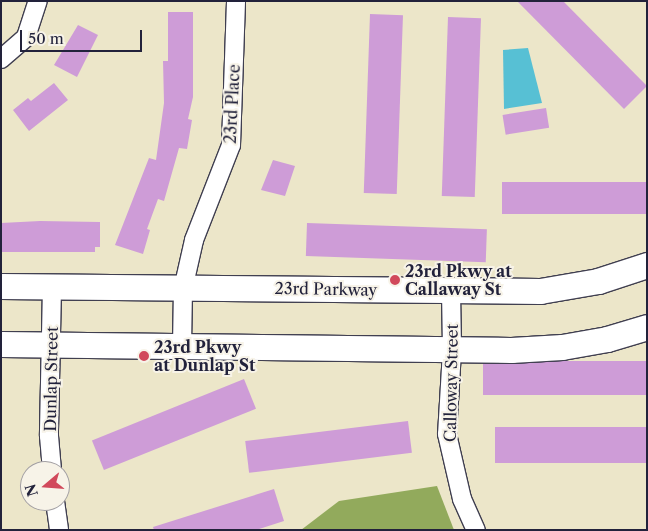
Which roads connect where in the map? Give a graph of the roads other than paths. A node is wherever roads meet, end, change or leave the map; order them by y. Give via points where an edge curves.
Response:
1 (38, 1) edge
2 (236, 1) edge
3 (1, 59) edge
4 (647, 265) edge
5 (1, 286) edge
6 (52, 288) junction
7 (184, 288) junction
8 (451, 291) junction
9 (647, 327) edge
10 (1, 344) edge
11 (52, 345) junction
12 (182, 346) junction
13 (452, 350) junction
14 (51, 461) edge
15 (56, 511) edge
16 (59, 530) edge
17 (476, 530) edge

1 - 3 street via 26,37
2 - 7 street, 23rd Place via 231,145 196,233
4 - 8 street, 23rd Parkway via 598,281 540,291
5 - 6 street, 23rd Parkway
6 - 7 street, 23rd Parkway
6 - 11 street, Dunlap Street
7 - 8 street, 23rd Parkway
7 - 12 street, 23rd Place
8 - 13 street, Calloway Street
9 - 13 street via 562,347
10 - 11 street
11 - 12 street
11 - 14 street, Dunlap Street
12 - 13 street
13 - 17 street, Calloway Street via 446,434 462,499
15 - 16 street

